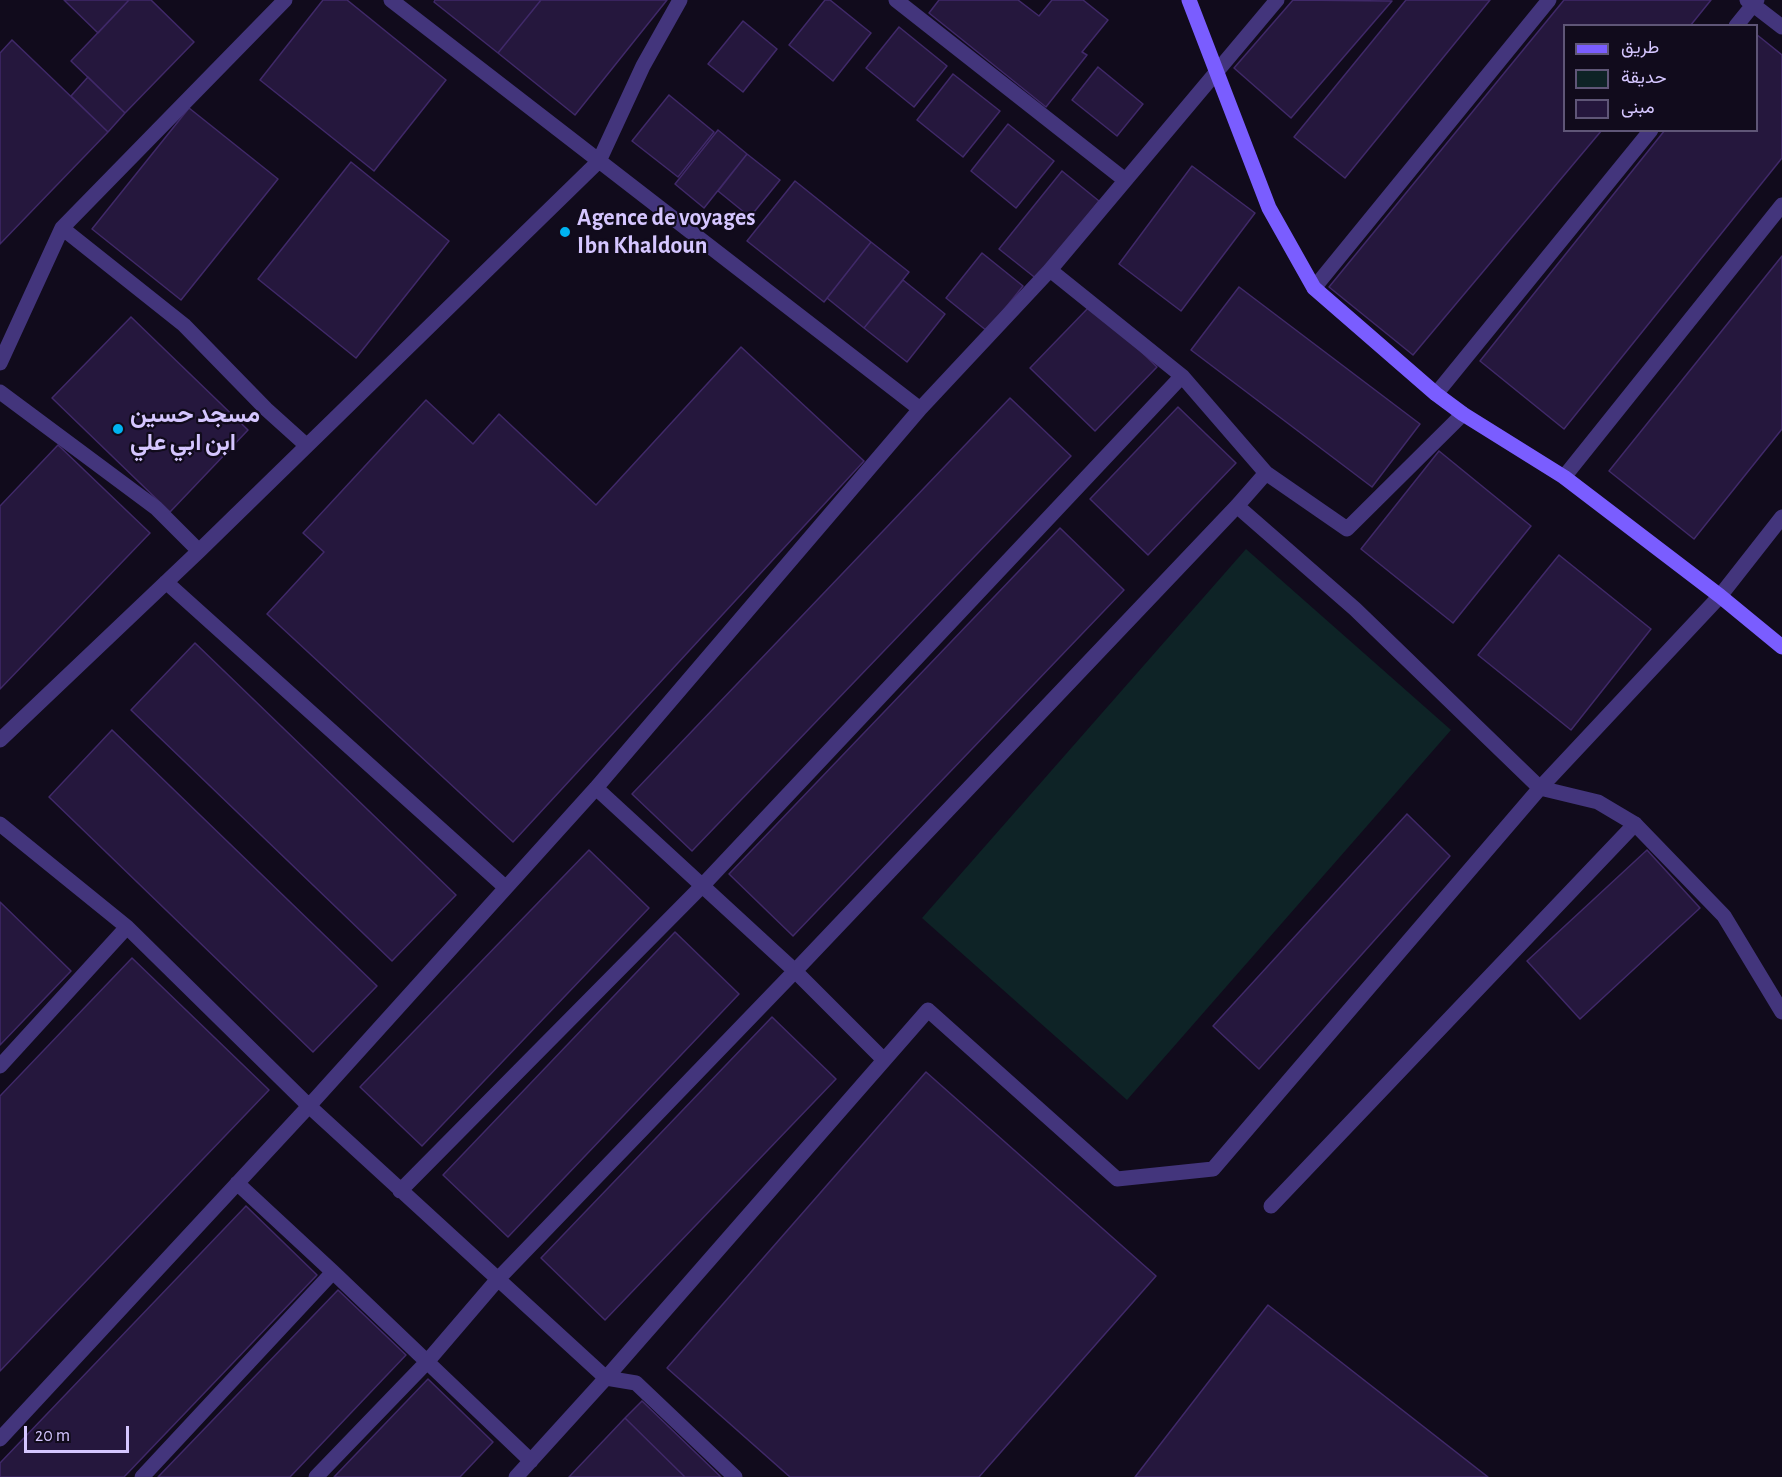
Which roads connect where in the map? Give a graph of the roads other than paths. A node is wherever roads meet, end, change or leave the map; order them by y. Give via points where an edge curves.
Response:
1 (285, 0) edge
2 (391, 0) edge
3 (680, 0) edge
4 (896, 0) edge
5 (1189, 0) edge
6 (1277, 0) edge
7 (1549, 0) edge
8 (1752, 2) edge
9 (1737, 24) edge
10 (1782, 27) edge
11 (1216, 72) junction
12 (1649, 132) edge
13 (599, 161) junction
14 (1125, 180) junction
15 (1782, 205) edge
16 (62, 228) junction
17 (1050, 270) junction
18 (1314, 288) junction
19 (0, 363) edge
20 (1182, 376) junction
21 (0, 392) edge
22 (1436, 394) junction
23 (920, 409) junction
24 (1463, 414) junction
25 (306, 446) junction
26 (1266, 473) junction
27 (1564, 477) junction
28 (1237, 506) junction
29 (1782, 517) edge
30 (199, 551) junction
31 (166, 582) junction
32 (1720, 596) junction
33 (1782, 647) edge
34 (0, 740) edge
35 (596, 788) junction
36 (1540, 788) junction
37 (0, 824) edge
38 (1635, 824) junction
39 (702, 886) junction
40 (505, 887) junction
41 (127, 927) junction
42 (795, 971) junction
43 (1782, 1012) edge
44 (884, 1060) junction
45 (0, 1066) edge
46 (309, 1106) junction
47 (237, 1184) junction
48 (400, 1191) junction
49 (1271, 1206) dead end
50 (333, 1272) junction
51 (498, 1279) junction
52 (426, 1362) junction
53 (606, 1378) junction
54 (0, 1439) edge
55 (531, 1461) junction
56 (142, 1477) edge
57 (316, 1477) edge
58 (516, 1477) edge
59 (735, 1477) edge

1 - 16 street
2 - 13 street
3 - 13 street via 643,66
4 - 14 street
5 - 11 street
6 - 11 street
7 - 18 street
8 - 9 street
8 - 10 street
11 - 14 street
11 - 18 street via 1269,208
12 - 22 street
13 - 23 street
13 - 25 street
14 - 17 street
15 - 27 street
16 - 19 street
16 - 25 street via 184,325
17 - 20 street
17 - 23 street
18 - 22 street
20 - 26 street
20 - 39 street
21 - 30 street via 156,508
22 - 24 street
23 - 35 street
24 - 26 street via 1347,529
24 - 27 street
25 - 30 street
26 - 28 street
27 - 32 street
28 - 36 street via 1355,609
28 - 42 street
29 - 32 street
30 - 31 street
31 - 34 street
31 - 40 street
32 - 33 street
32 - 36 street
35 - 39 street
35 - 40 street
36 - 38 street via 1598,802
36 - 44 street via 1213,1169 1117,1179 928,1010
37 - 41 street
38 - 43 street via 1724,916
38 - 49 street
39 - 42 street
39 - 48 street
40 - 46 street
41 - 45 street
41 - 46 street
42 - 44 street
42 - 51 street
44 - 53 street
46 - 47 street
46 - 48 street
47 - 50 street
47 - 54 street
48 - 51 street
50 - 52 street
50 - 56 street
51 - 52 street
51 - 53 street
52 - 55 street
52 - 57 street
53 - 55 street
53 - 59 street via 636,1383
55 - 58 street

